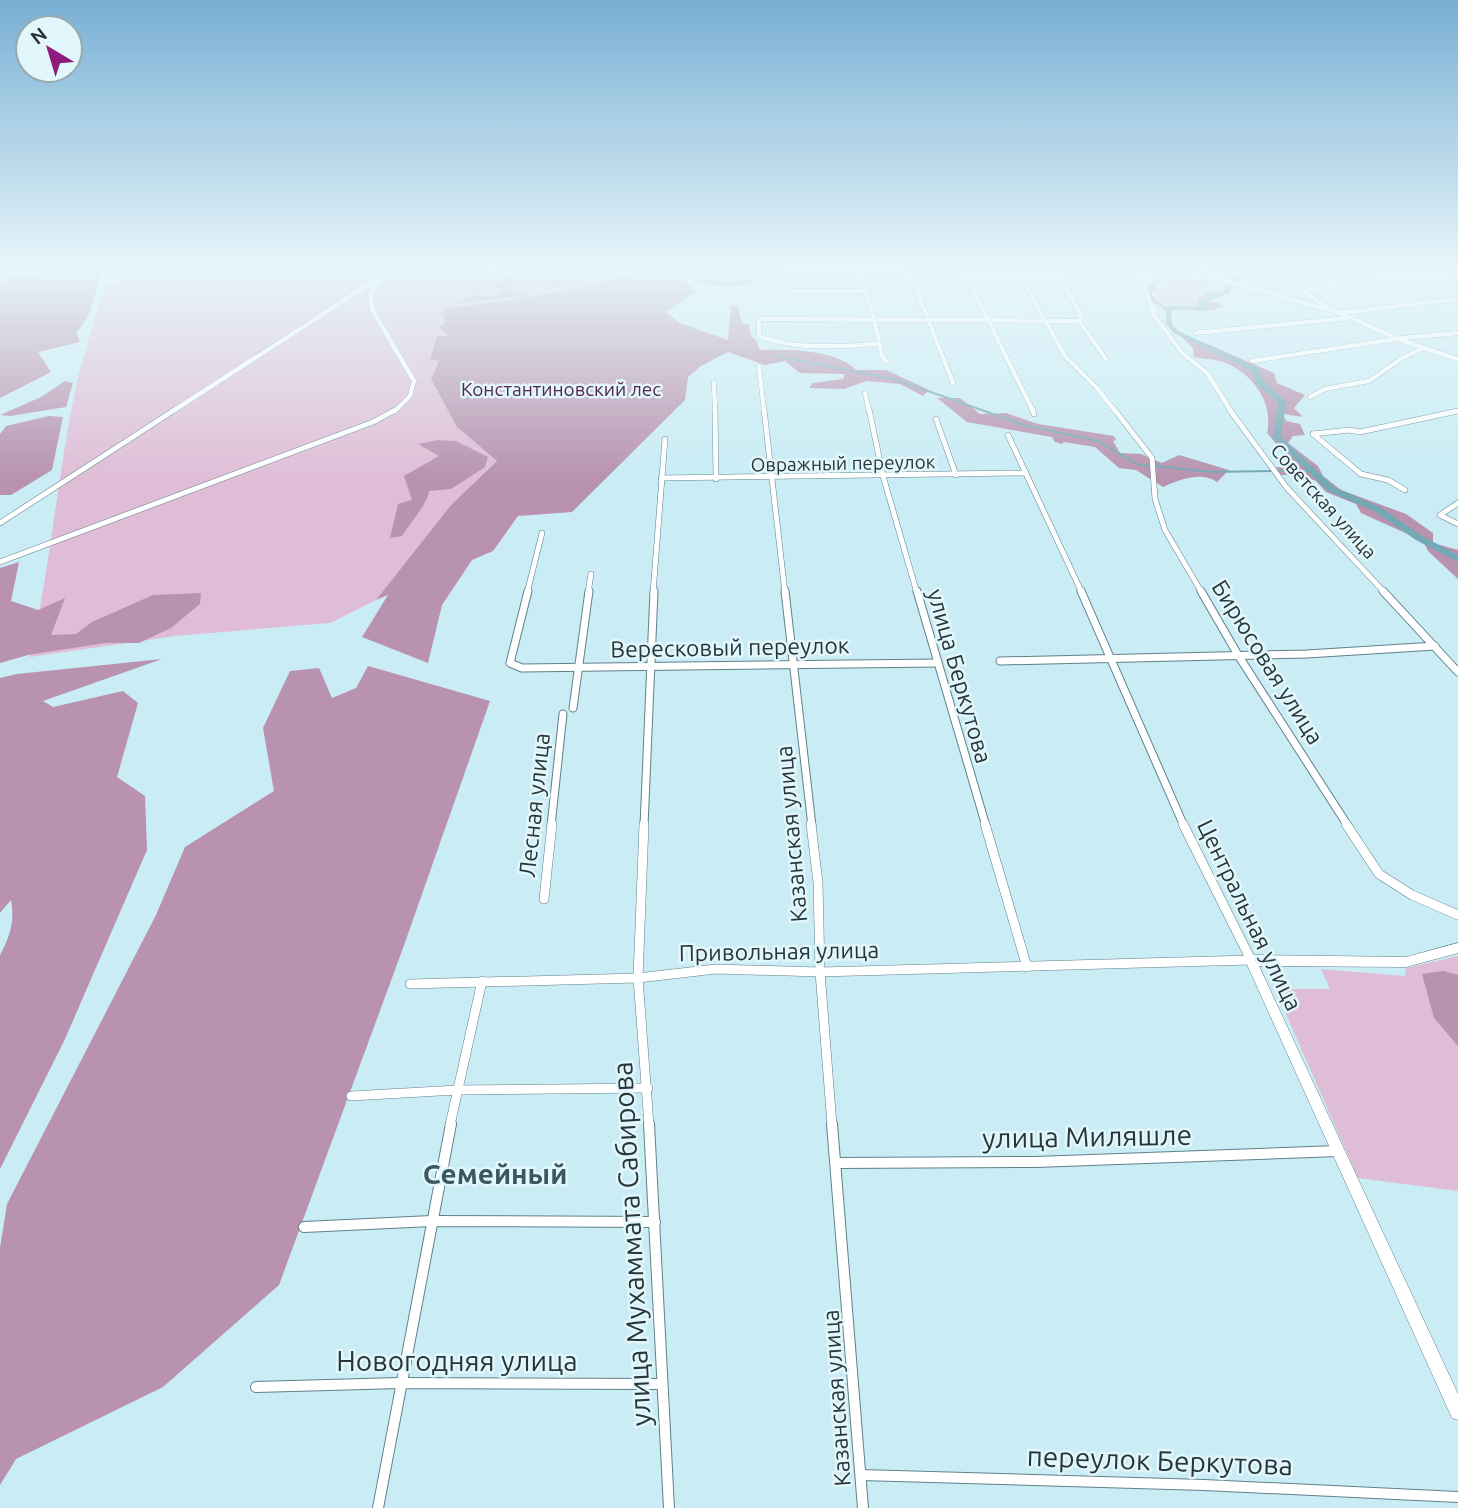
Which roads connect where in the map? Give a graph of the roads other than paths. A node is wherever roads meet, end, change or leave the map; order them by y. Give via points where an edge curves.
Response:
1 (285, 338) edge
2 (389, 338) edge
3 (764, 338) edge
4 (878, 338) edge
5 (937, 338) edge
6 (997, 338) edge
7 (1055, 338) edge
8 (1091, 338) edge
9 (1171, 338) edge
10 (1404, 338) edge
11 (1398, 339) junction
12 (879, 344) junction
13 (1424, 348) junction
14 (1458, 352) edge
15 (1106, 359) dead end
16 (1458, 359) edge
17 (1252, 361) dead end
18 (887, 362) dead end
19 (759, 366) dead end
20 (714, 383) dead end
21 (953, 383) dead end
22 (865, 393) dead end
23 (1310, 397) dead end
24 (1458, 411) edge
25 (1034, 414) dead end
26 (936, 419) dead end
27 (1009, 435) dead end
28 (665, 439) dead end
29 (1026, 472) junction
30 (956, 475) junction
31 (883, 476) junction
32 (771, 477) junction
33 (661, 478) junction
34 (716, 479) junction
35 (1405, 490) dead end
36 (1458, 503) edge
37 (0, 523) edge
38 (1458, 524) edge
39 (542, 533) dead end
40 (0, 562) edge
41 (591, 574) dead end
42 (1435, 646) junction
43 (1238, 655) junction
44 (1112, 658) junction
45 (1000, 661) dead end
46 (938, 663) junction
47 (651, 665) junction
48 (794, 665) junction
49 (579, 667) junction
50 (1458, 671) edge
51 (573, 708) dead end
52 (563, 714) dead end
53 (544, 899) dead end
54 (1458, 915) edge
55 (1458, 947) edge
56 (1251, 960) junction
57 (1027, 967) junction
58 (820, 972) junction
59 (638, 978) junction
60 (482, 981) junction
61 (410, 984) dead end
62 (648, 1088) junction
63 (457, 1090) junction
64 (351, 1096) dead end
65 (1338, 1151) junction
66 (837, 1163) junction
67 (432, 1221) junction
68 (655, 1222) junction
69 (304, 1227) dead end
70 (400, 1383) junction
71 (659, 1384) junction
72 (256, 1387) dead end
73 (1458, 1412) edge
74 (861, 1475) junction
75 (1458, 1497) edge
76 (378, 1508) edge
77 (669, 1508) edge
78 (863, 1508) edge

1 - 37 street
2 - 40 street via 414,388 389,415
3 - 12 street via 811,345
4 - 12 street
5 - 21 street
6 - 25 street
7 - 43 street, Бирюсовая улица via 1152,458 1155,499 1165,530
8 - 15 street
9 - 42 street, Советская улица via 1207,373 1287,488
10 - 11 street
11 - 13 street
11 - 17 street
12 - 18 street
13 - 16 street
13 - 23 street via 1369,381 1325,389
14 - 16 street
19 - 32 street, Казанская улица
20 - 34 street
22 - 31 street, улица Беркутова
24 - 35 street via 1360,432 1313,434 1362,474
26 - 30 street
27 - 29 street, Центральная улица
28 - 33 street
29 - 30 street, Овражный переулок
29 - 44 street, Центральная улица
30 - 31 street, Овражный переулок
31 - 32 street, Овражный переулок
31 - 46 street, улица Беркутова
32 - 34 street, Овражный переулок
32 - 48 street, Казанская улица
33 - 34 street, Овражный переулок
33 - 47 street
36 - 38 street via 1440,515
39 - 49 street, Вересковый переулок via 510,663 522,668
41 - 49 street, Лесная улица
42 - 43 street
42 - 50 street, Советская улица
43 - 44 street
43 - 54 street, Бирюсовая улица via 1379,874
44 - 45 street
44 - 56 street, Центральная улица via 1180,819
46 - 48 street, Вересковый переулок
46 - 57 street, улица Беркутова
47 - 48 street, Вересковый переулок
47 - 49 street, Вересковый переулок
47 - 59 street
48 - 58 street, Казанская улица via 818,883
49 - 51 street, Лесная улица
52 - 53 street, Лесная улица
55 - 56 street, Привольная улица via 1406,961
56 - 57 street, Привольная улица
56 - 65 street, Центральная улица
57 - 58 street, Привольная улица
58 - 59 street, Привольная улица via 716,969
58 - 66 street, Казанская улица
59 - 60 street, Привольная улица
59 - 62 street, улица Мухаммата Сабирова
60 - 61 street, Привольная улица
60 - 63 street
62 - 63 street
62 - 68 street, улица Мухаммата Сабирова
63 - 64 street
63 - 67 street
65 - 66 street, улица Миляшле via 1035,1162
65 - 73 street, Центральная улица
66 - 74 street, Казанская улица
67 - 68 street
67 - 69 street
67 - 70 street
68 - 71 street, улица Мухаммата Сабирова
70 - 71 street, Новогодняя улица
70 - 72 street, Новогодняя улица
70 - 76 street
71 - 77 street, улица Мухаммата Сабирова
74 - 75 street, переулок Беркутова
74 - 78 street, Казанская улица

